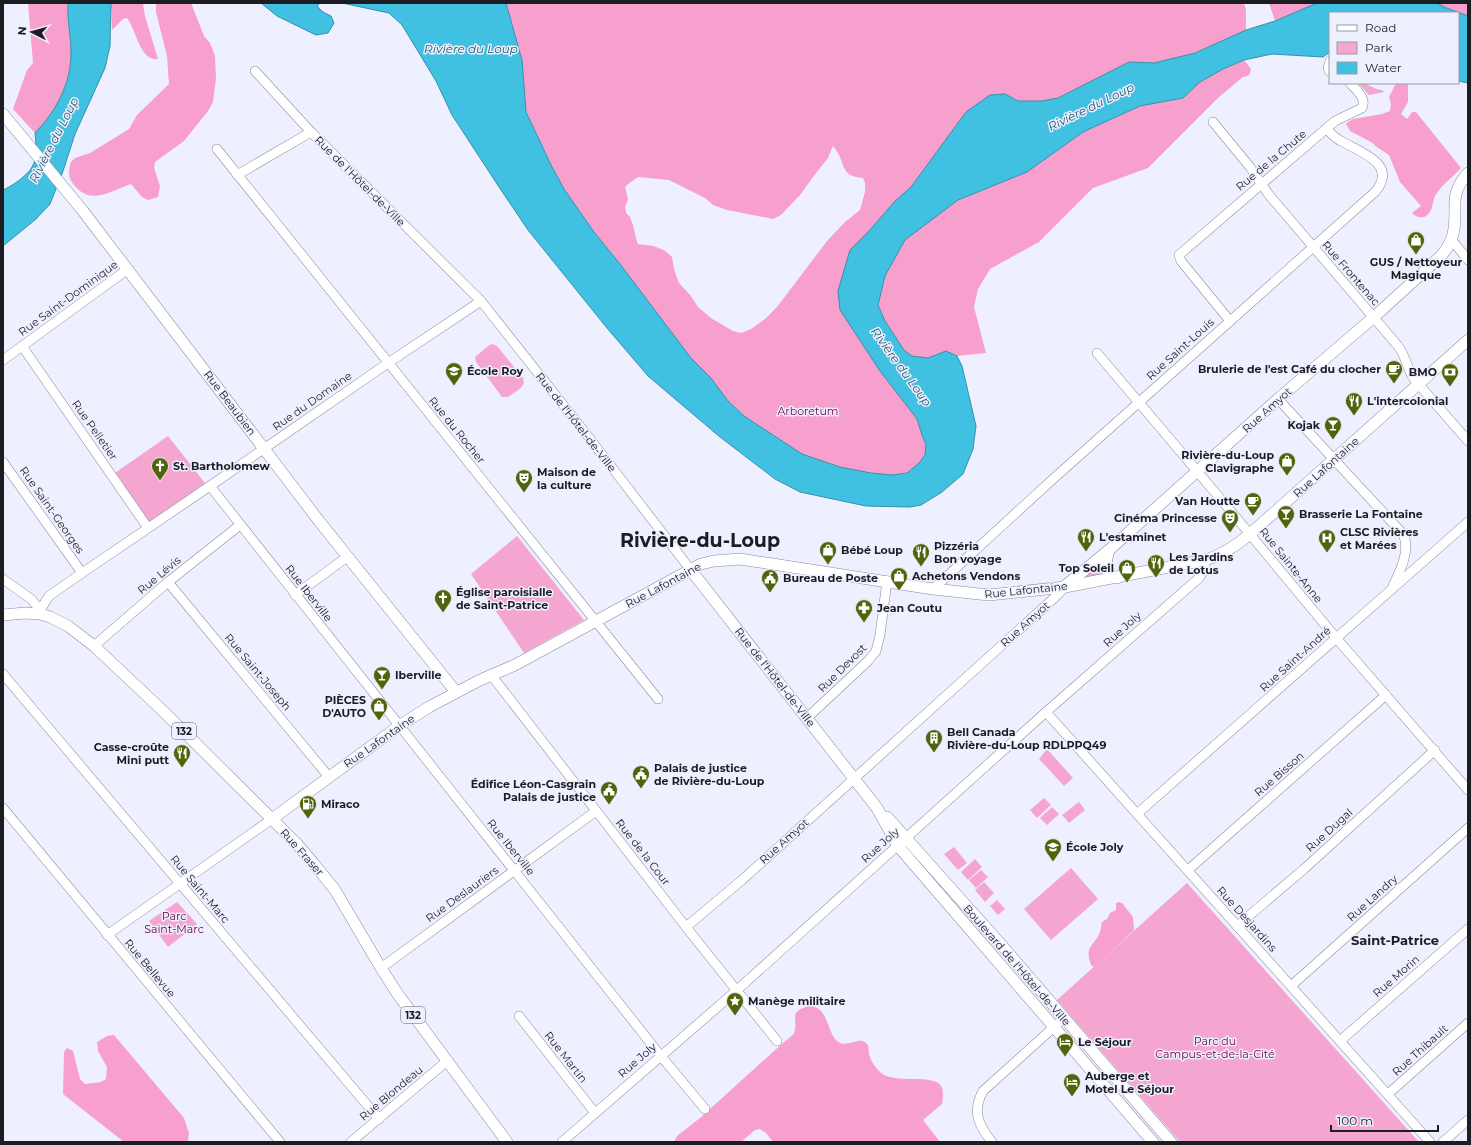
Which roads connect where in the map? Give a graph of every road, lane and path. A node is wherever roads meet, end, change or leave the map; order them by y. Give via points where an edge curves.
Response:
1 (255, 71) dead end
2 (1351, 84) edge
3 (3, 114) edge
4 (1212, 122) dead end
5 (1326, 129) junction
6 (311, 132) junction
7 (217, 149) dead end
8 (1468, 173) edge
9 (237, 175) junction
10 (1262, 184) junction
11 (1451, 239) junction
12 (1313, 247) junction
13 (1468, 260) edge
14 (128, 269) junction
15 (481, 301) junction
16 (1374, 317) junction
17 (1230, 321) junction
18 (1468, 340) edge
19 (22, 346) junction
20 (1097, 353) dead end
21 (3, 360) edge
22 (388, 363) junction
23 (1418, 385) junction
24 (1278, 399) junction
25 (1139, 402) junction
26 (1468, 441) edge
27 (265, 448) junction
28 (1334, 460) junction
29 (3, 462) edge
30 (1198, 472) junction
31 (210, 486) junction
32 (1468, 522) edge
33 (240, 525) junction
34 (148, 528) junction
35 (1250, 534) junction
36 (1109, 550) junction
37 (347, 557) junction
38 (1205, 560) junction
39 (690, 569) junction
40 (82, 573) junction
41 (1118, 578) junction
42 (3, 579) edge
43 (886, 581) junction
44 (168, 582) junction
45 (1065, 587) junction
46 (1393, 588) junction
47 (933, 589) junction
48 (295, 594) junction
49 (40, 609) junction
50 (3, 611) edge
51 (3, 615) edge
52 (595, 621) junction
53 (1337, 639) junction
54 (94, 646) junction
55 (3, 674) edge
56 (492, 676) junction
57 (456, 692) junction
58 (1386, 695) junction
59 (658, 699) dead end
60 (1046, 712) junction
61 (808, 718) junction
62 (399, 726) junction
63 (1435, 750) junction
64 (329, 777) junction
65 (854, 778) junction
66 (1468, 790) edge
67 (3, 808) edge
68 (596, 811) junction
69 (1138, 814) junction
70 (272, 819) junction
71 (1468, 828) edge
72 (902, 842) junction
73 (1188, 870) junction
74 (515, 871) junction
75 (180, 884) junction
76 (1237, 926) junction
77 (686, 927) junction
78 (1468, 929) edge
79 (107, 935) junction
80 (381, 968) junction
81 (1291, 986) junction
82 (736, 991) junction
83 (519, 1016) dead end
84 (1064, 1018) junction
85 (1468, 1023) edge
86 (1054, 1027) junction
87 (777, 1041) dead end
88 (1340, 1041) junction
89 (660, 1056) junction
90 (447, 1061) junction
91 (1388, 1094) junction
92 (704, 1109) dead end
93 (595, 1113) junction
94 (379, 1119) junction
95 (1468, 1120) edge
96 (280, 1142) edge
97 (351, 1142) edge
98 (507, 1142) edge
99 (562, 1142) edge
100 (992, 1142) edge
101 (1153, 1142) edge
102 (1171, 1142) edge
103 (1430, 1142) edge
104 (1443, 1142) edge

1 - 6 street, Rue de l'Hôtel-de-Ville
2 - 5 street, Rue de la Chute via 1362,98 1363,106 1342,116
3 - 14 main road, Rue Beaubien
4 - 10 street, Rue Frontenac
5 - 10 street, Rue de la Chute
5 - 12 street, Rue Saint-Louis via 1379,164 1383,177 1375,192
6 - 9 street
6 - 15 street, Rue de l'Hôtel-de-Ville
7 - 9 street, Rue du Rocher
8 - 11 main road, Rue Amyot via 1457,188
9 - 22 street, Rue du Rocher
10 - 12 street, Rue Frontenac via 1268,195
10 - 17 street, Rue de la Chute via 1178,257
11 - 13 street
11 - 16 main road, Rue Amyot via 1441,256
12 - 16 street, Rue Frontenac
12 - 17 street, Rue Saint-Louis
14 - 19 street, Rue Saint-Dominique
14 - 27 main road, Rue Beaubien
15 - 22 street, Rue du Domaine
15 - 39 street, Rue de l'Hôtel-de-Ville
16 - 23 street, Rue Frontenac via 1401,349 1409,372
16 - 24 main road, Rue Amyot
17 - 25 street, Rue Saint-Louis
18 - 23 main road, Rue Lafontaine
19 - 21 street, Rue Saint-Dominique
19 - 34 street, Rue Pelletier
20 - 25 street, Rue Sainte-Anne
22 - 27 street, Rue du Domaine
22 - 52 street, Rue du Rocher
23 - 26 street, Rue Frontenac
23 - 28 main road, Rue Lafontaine
24 - 28 street
24 - 30 main road, Rue Amyot
25 - 30 street, Rue Sainte-Anne
25 - 47 street, Rue Saint-Louis
27 - 31 street, Rue du Domaine
27 - 37 main road, Rue Beaubien
28 - 35 main road, Rue Lafontaine
28 - 46 street via 1405,538 1406,548
29 - 40 street, Rue Saint-Georges
30 - 35 street, Rue Sainte-Anne
30 - 36 main road, Rue Amyot
31 - 33 street, Rue Iberville
31 - 34 street, Rue du Domaine
32 - 46 street, Rue Saint-André
33 - 44 street, Rue Lévis
33 - 48 street, Rue Iberville
34 - 40 street, Rue du Domaine
35 - 38 main road, Rue Lafontaine via 1227,551
35 - 53 street, Rue Sainte-Anne
36 - 41 main road via 1107,568
36 - 45 main road, Rue Amyot
37 - 48 street
37 - 57 main road, Rue Beaubien
38 - 41 main road, Rue Lafontaine
38 - 60 street, Rue Joly via 1203,572
39 - 43 main road, Rue Lafontaine via 714,561 740,559
39 - 52 main road, Rue Lafontaine
39 - 61 main road, Rue de l'Hôtel-de-Ville
40 - 49 street, Rue du Domaine via 50,596
41 - 45 main road, Rue Lafontaine
42 - 49 street, Rue Fraser via 31,599
43 - 47 main road, Rue Lafontaine
43 - 61 street, Rue Devost via 876,650 868,661
44 - 54 street, Rue Lévis
44 - 64 street, Rue Saint-Joseph
45 - 47 main road, Rue Lafontaine via 989,595
45 - 65 street, Rue Amyot
46 - 53 street, Rue Saint-André
48 - 62 street, Rue Iberville
49 - 50 main road via 29,606
49 - 51 main road, 132
49 - 54 main road, Rue Fraser / 132
52 - 56 main road, Rue Lafontaine
52 - 59 street, Rue du Rocher
53 - 58 street, Rue Sainte-Anne
53 - 69 street, Rue Saint-André
54 - 70 main road, Rue Fraser / 132
55 - 75 street, Rue Saint-Marc
56 - 57 main road, Rue Lafontaine
56 - 68 street, Rue de la Cour
57 - 62 main road, Rue Lafontaine
58 - 63 street, Rue Sainte-Anne
58 - 73 street, Rue Bisson
60 - 69 street, Rue Desjardins
60 - 72 street, Rue Joly
61 - 65 main road, Rue de l'Hôtel-de-Ville
62 - 64 main road, Rue Lafontaine
62 - 74 street, Rue Iberville
63 - 66 street, Rue Sainte-Anne
63 - 76 street, Rue Dugal
64 - 70 main road, Rue Lafontaine
65 - 72 main road, Boulevard de l'Hôtel-de-Ville
65 - 77 street, Rue Amyot
67 - 79 street, Rue Bellevue
68 - 74 street, Rue Deslauriers
68 - 77 street, Rue de la Cour
69 - 73 street, Rue Desjardins
70 - 75 street, Rue Lafontaine
70 - 80 main road, Rue Fraser / 132 via 297,844 335,890
71 - 81 street, Rue Landry
72 - 82 street, Rue Joly
72 - 84 main road, Boulevard de l'Hôtel-de-Ville
72 - 86 main road, Boulevard de l'Hôtel-de-Ville
73 - 76 street, Rue Desjardins
74 - 80 street, Rue Deslauriers
74 - 89 street, Rue Iberville
75 - 79 street, Rue Lafontaine
75 - 94 street, Rue Saint-Marc
76 - 81 street, Rue Desjardins
77 - 82 street, Rue de la Cour
78 - 88 street, Rue Morin
79 - 96 street, Rue Bellevue
80 - 90 main road, Rue Fraser / 132
81 - 88 street, Rue Desjardins
82 - 87 street, Rue de la Cour
82 - 89 street, Rue Joly
83 - 93 street, Rue Martin
84 - 86 street
84 - 102 main road, Boulevard de l'Hôtel-de-Ville
85 - 91 street, Rue Thibault
86 - 100 street via 989,1085 979,1098 979,1124
86 - 101 main road, Boulevard de l'Hôtel-de-Ville
88 - 91 street, Rue Desjardins
89 - 92 street, Rue Iberville
89 - 93 street, Rue Joly
90 - 94 street, Rue Blondeau
90 - 98 main road, Rue Fraser / 132
91 - 103 street, Rue Desjardins
93 - 99 street, Rue Joly
94 - 97 street, Rue Blondeau
95 - 104 street

